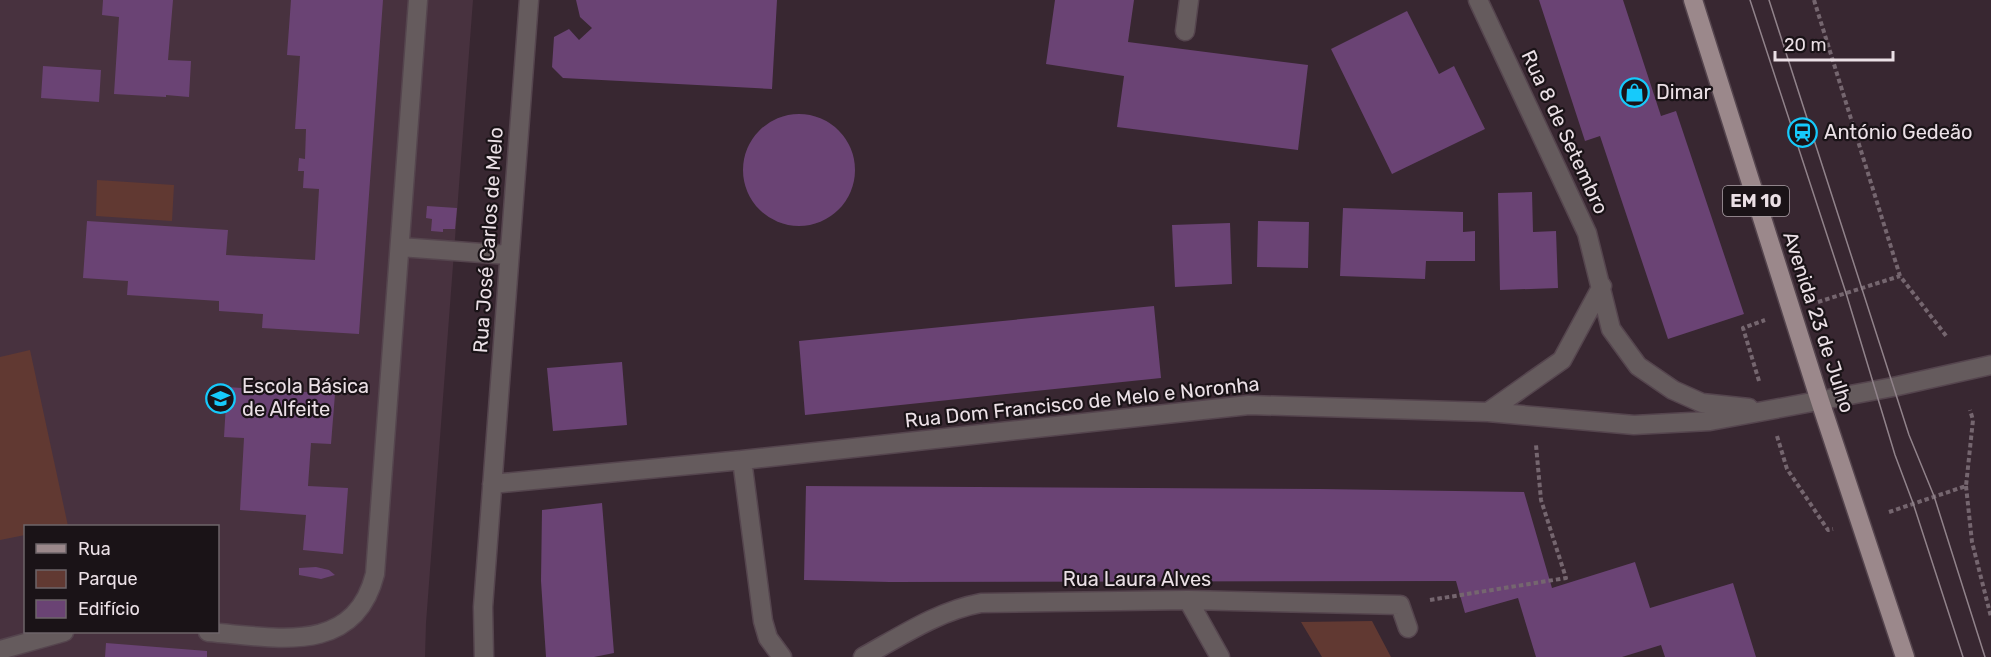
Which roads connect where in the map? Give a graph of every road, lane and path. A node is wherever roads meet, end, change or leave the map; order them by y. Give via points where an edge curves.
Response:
1 (418, 0) edge
2 (529, 0) edge
3 (1190, 0) edge
4 (1478, 0) edge
5 (1693, 0) edge
6 (1814, 0) edge
7 (1185, 31) dead end
8 (400, 247) junction
9 (509, 255) junction
10 (1602, 286) junction
11 (1947, 336) dead end
12 (1991, 365) edge
13 (1820, 401) junction
14 (1770, 411) junction
15 (1488, 412) junction
16 (1535, 443) dead end
17 (742, 460) junction
18 (492, 484) junction
19 (1966, 486) dead end
20 (1188, 600) junction
21 (1400, 605) junction
22 (1991, 617) edge
23 (1408, 628) dead end
24 (60, 633) edge
25 (219, 633) edge
26 (0, 650) edge
27 (483, 657) edge
28 (782, 657) edge
29 (863, 657) edge
30 (1220, 657) edge
31 (1905, 657) edge

1 - 8 street
2 - 9 street, Rua José Carlos de Melo
3 - 7 street
4 - 10 street, Rua 8 de Setembro via 1587,232
5 - 13 main road, Avenida 23 de Julho / EM 10
6 - 11 path via 1900,276
8 - 9 street
8 - 25 street via 371,590 350,620 314,637
9 - 18 street, Rua José Carlos de Melo
10 - 14 street, Rua 8 de Setembro via 1611,329 1638,366 1673,390 1702,403
10 - 15 street via 1562,360
12 - 13 street, Rua Dom Francisco de Melo e Noronha
13 - 14 street, Rua Dom Francisco de Melo e Noronha
13 - 31 main road, Avenida 23 de Julho / EM 10
14 - 15 street, Rua Dom Francisco de Melo e Noronha via 1710,421 1634,425
15 - 17 street, Rua Dom Francisco de Melo e Noronha via 1249,405
16 - 21 path via 1541,500 1566,578
17 - 18 street, Rua Dom Francisco de Melo e Noronha
17 - 28 street via 763,621 768,639
18 - 27 street, Rua José Carlos de Melo
19 - 22 path via 1972,542
20 - 21 street, Rua Laura Alves
20 - 29 street, Rua Laura Alves via 981,603 942,614
20 - 30 street
21 - 23 street
24 - 26 street

